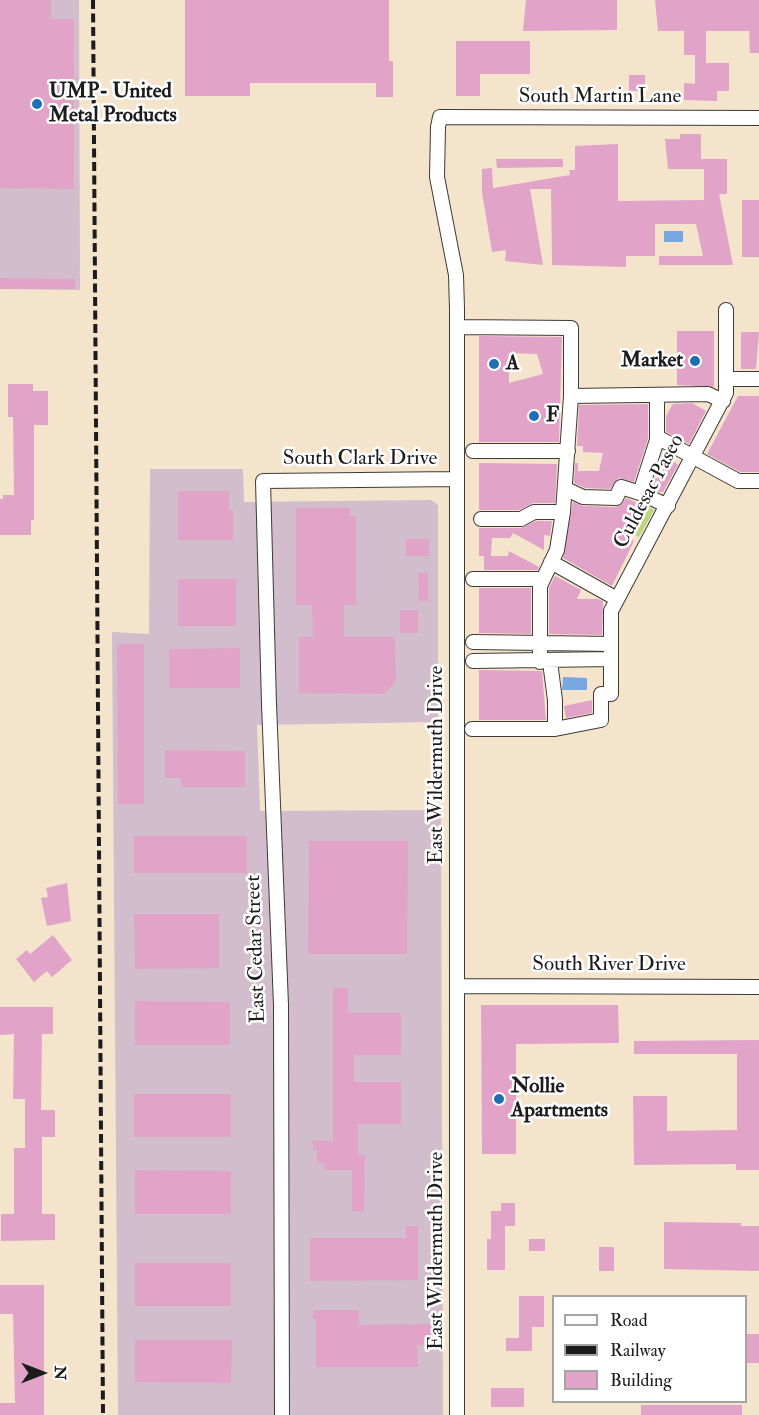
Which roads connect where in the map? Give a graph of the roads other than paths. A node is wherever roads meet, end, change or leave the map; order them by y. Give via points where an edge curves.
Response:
1 (441, 117) joint
2 (759, 118) edge
3 (726, 310) dead end
4 (457, 327) junction
5 (726, 379) junction
6 (759, 379) edge
7 (657, 395) junction
8 (571, 396) junction
9 (723, 401) junction
10 (657, 437) junction
11 (568, 451) junction
12 (473, 452) dead end
13 (693, 457) junction
14 (457, 479) junction
15 (263, 481) joint
16 (759, 481) edge
17 (566, 489) junction
18 (640, 493) junction
19 (668, 506) junction
20 (563, 512) junction
21 (481, 519) dead end
22 (551, 562) junction
23 (473, 579) dead end
24 (543, 579) junction
25 (617, 599) junction
26 (473, 642) dead end
27 (540, 643) junction
28 (611, 644) junction
29 (611, 659) junction
30 (472, 661) dead end
31 (545, 662) junction
32 (472, 729) dead end
33 (555, 729) junction
34 (458, 986) junction
35 (759, 987) edge
36 (282, 1415) edge
37 (457, 1415) edge

1 - 2 street, South Martin Lane
1 - 4 street, East Wildermuth Drive via 437,177 456,275
3 - 5 street, Culdesac Paseo
4 - 8 street via 571,328
4 - 14 street, East Wildermuth Drive
5 - 6 street
5 - 9 street, Culdesac Paseo
7 - 8 street
7 - 9 street via 708,394
7 - 10 street
8 - 11 street
9 - 13 street, Culdesac Paseo
10 - 13 street
10 - 18 street
11 - 12 street
11 - 17 street
13 - 16 street via 738,481
13 - 19 street, Culdesac Paseo
14 - 15 street, South Clark Drive
14 - 34 street, East Wildermuth Drive
15 - 36 street, East Cedar Street via 281,1005
17 - 18 street via 583,497 616,498 621,487
17 - 20 street
18 - 19 street
19 - 25 street, Culdesac Paseo
20 - 21 street via 534,512 521,519
20 - 22 street via 557,550
22 - 24 street
22 - 25 street
23 - 24 street
24 - 27 street
25 - 28 street, Culdesac Paseo via 611,610
26 - 27 street
27 - 28 street
27 - 31 street
28 - 29 street, Culdesac Paseo
29 - 31 street via 553,658
29 - 33 street, Culdesac Paseo via 611,694 601,694 601,720
30 - 31 street
31 - 33 street via 555,700
32 - 33 street
34 - 35 street, South River Drive
34 - 37 street, East Wildermuth Drive

